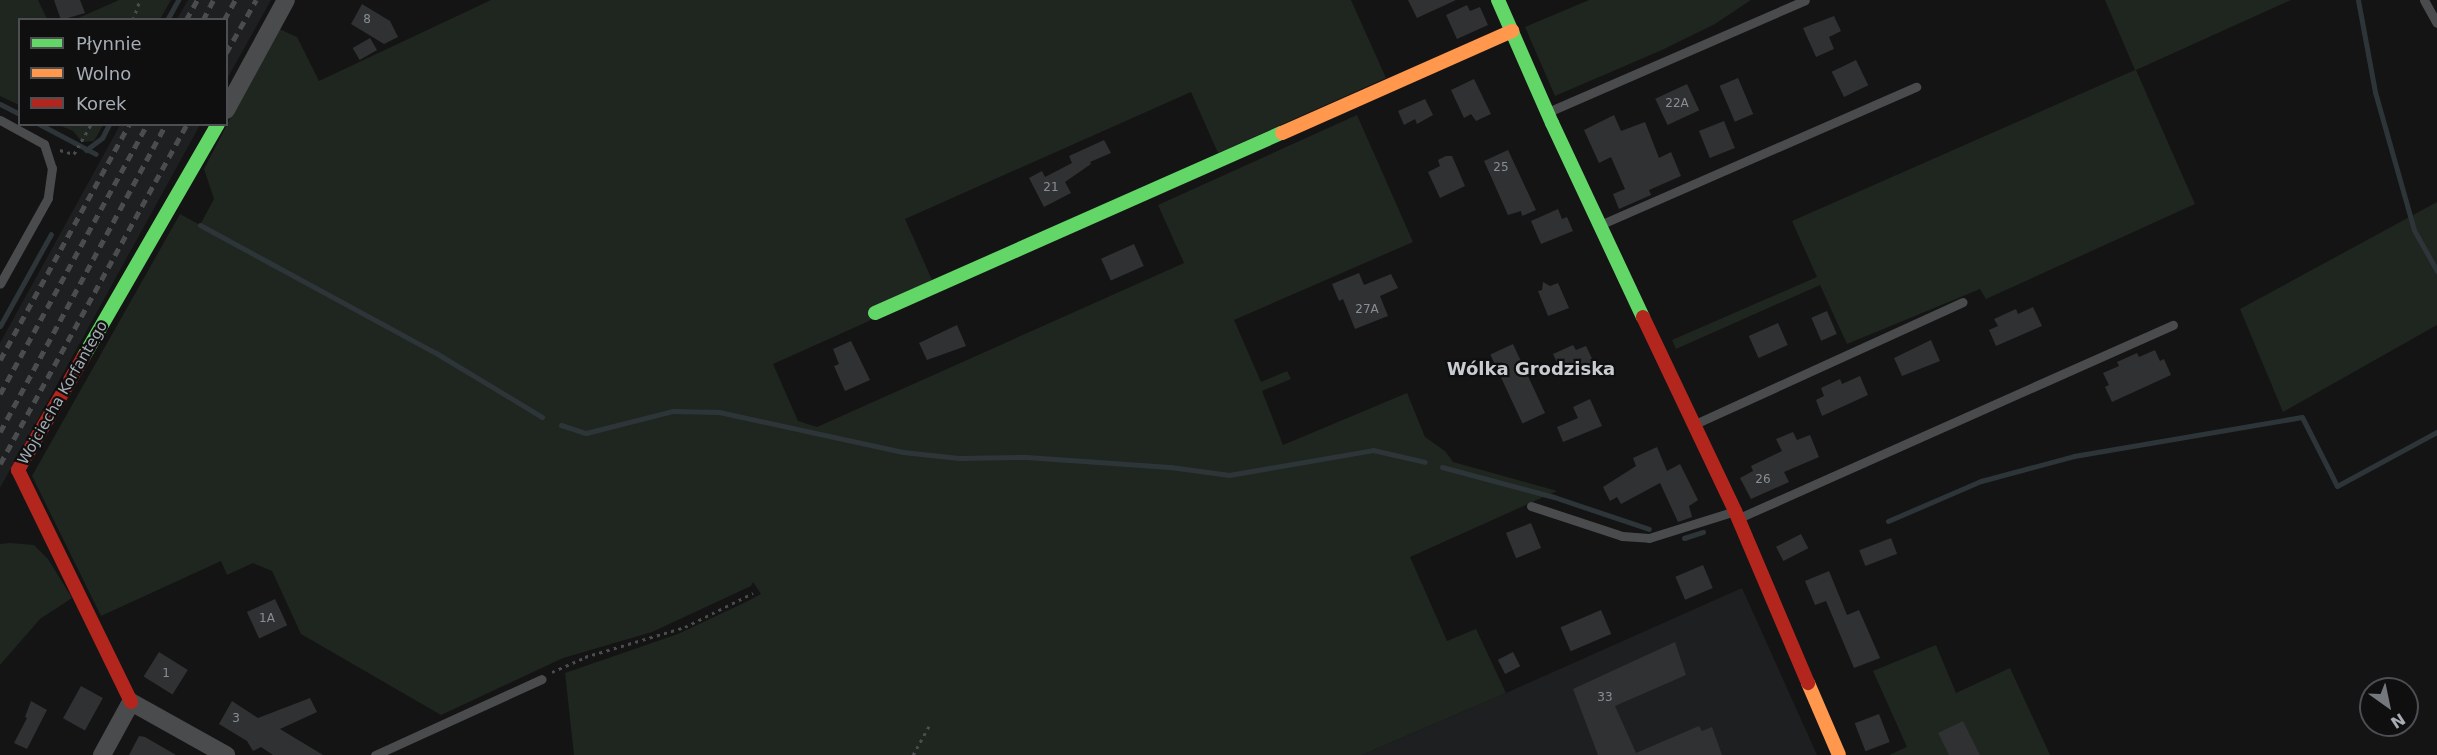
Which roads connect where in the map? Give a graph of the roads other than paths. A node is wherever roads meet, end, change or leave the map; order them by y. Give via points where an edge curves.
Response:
1 (286, 0) edge
2 (1498, 0) edge
3 (1804, 0) edge
4 (2424, 0) edge
5 (2437, 23) edge
6 (1512, 32) junction
7 (1916, 87) dead end
8 (228, 106) edge
9 (1547, 112) junction
10 (0, 120) edge
11 (217, 126) edge
12 (1600, 225) junction
13 (0, 284) edge
14 (1963, 302) dead end
15 (875, 314) dead end
16 (2173, 325) dead end
17 (1695, 423) junction
18 (1531, 506) dead end
19 (1736, 515) junction
20 (542, 679) road end
21 (131, 702) junction
22 (102, 755) edge
23 (226, 755) edge
24 (375, 755) edge
25 (1839, 755) edge

1 - 8 street
2 - 6 street
3 - 9 lane
4 - 5 lane
6 - 9 street
6 - 15 street
7 - 12 lane
9 - 12 street
10 - 13 lane via 44,144 52,168 48,198
11 - 21 street, Wojciecha Korfantego via 18,470
12 - 17 street
14 - 17 lane
16 - 19 lane
17 - 19 street
18 - 19 lane via 1622,536 1649,538
19 - 25 street
20 - 24 lane
21 - 22 street
21 - 23 street

